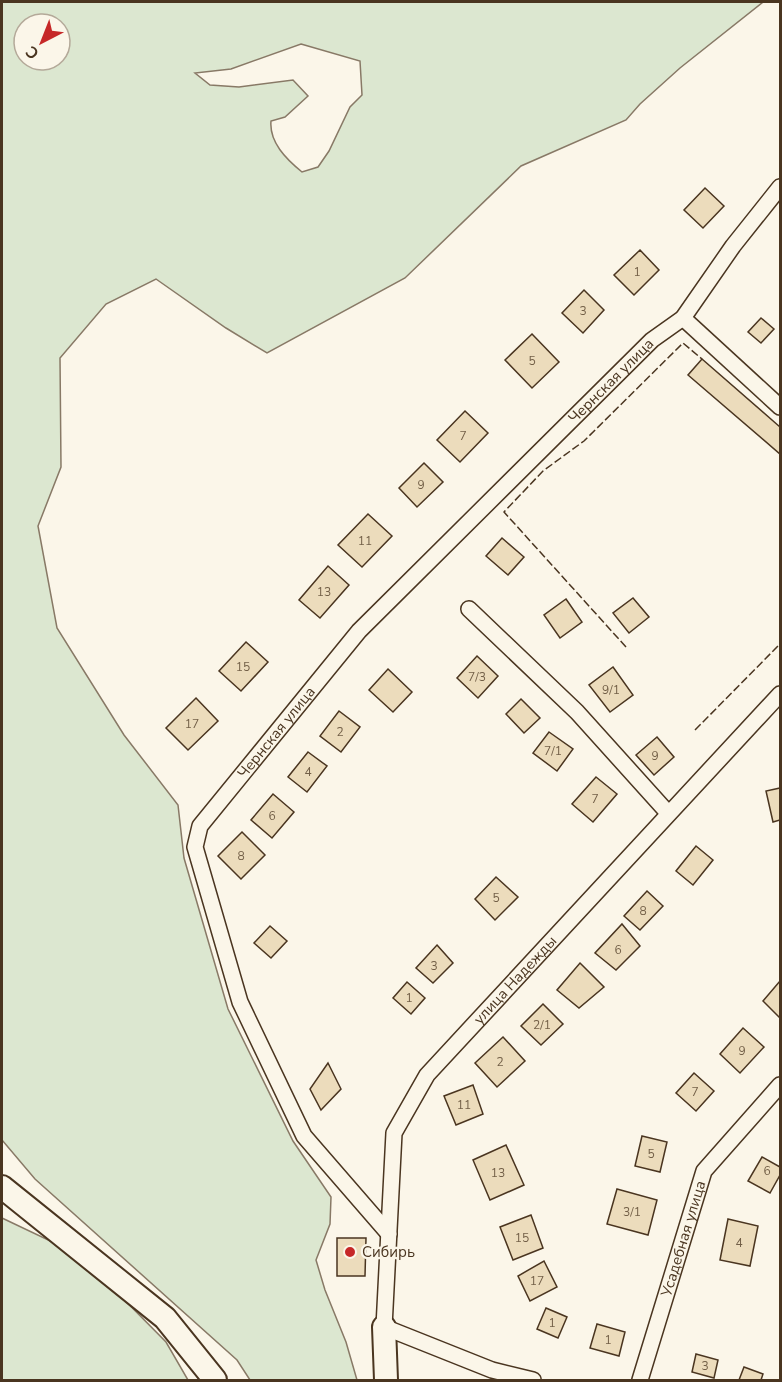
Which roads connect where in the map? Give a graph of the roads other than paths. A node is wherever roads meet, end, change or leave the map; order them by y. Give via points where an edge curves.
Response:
1 (780, 187) edge
2 (683, 318) junction
3 (780, 406) edge
4 (469, 609) dead end
5 (780, 694) edge
6 (668, 813) junction
7 (780, 1085) edge
8 (2, 1187) edge
9 (389, 1234) junction
10 (384, 1327) junction
11 (496, 1375) edge
12 (215, 1380) edge
13 (386, 1380) edge
14 (533, 1380) edge
15 (640, 1380) edge

1 - 2 street, Чернская улица
2 - 3 street
2 - 9 street, Чернская улица via 652,340 359,631 200,826 195,847 240,1002 304,1136
4 - 6 street via 577,712
5 - 6 street, улица Надежды
6 - 9 street, улица Надежды via 427,1075 394,1133
7 - 15 street, Усадебная улица via 704,1171
8 - 12 street via 165,1318
9 - 10 street, улица Надежды
10 - 11 street
10 - 13 street
11 - 14 street

